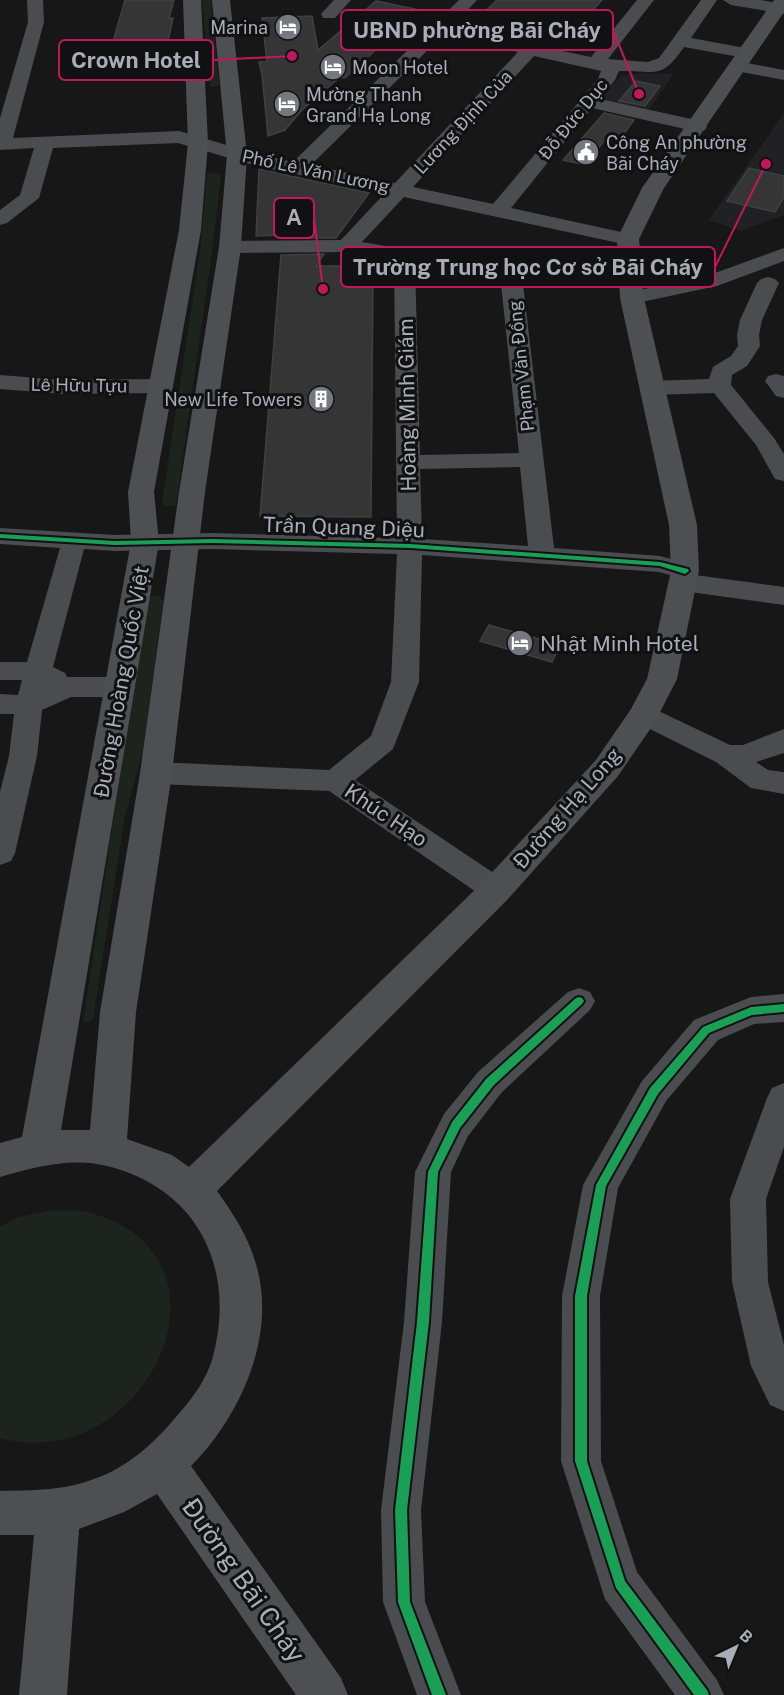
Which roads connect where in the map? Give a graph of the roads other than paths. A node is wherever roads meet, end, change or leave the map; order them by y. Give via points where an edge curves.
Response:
1 (35, 0) edge
2 (192, 0) edge
3 (221, 0) edge
4 (343, 0) edge
5 (469, 0) edge
6 (646, 0) edge
7 (709, 0) edge
8 (731, 0) edge
9 (782, 6) edge
10 (329, 14) dead end
11 (438, 30) junction
12 (680, 42) junction
13 (530, 50) junction
14 (741, 60) junction
15 (607, 66) junction
16 (784, 75) edge
17 (588, 102) junction
18 (698, 126) junction
19 (45, 143) junction
20 (198, 143) junction
21 (1, 144) edge
22 (237, 154) junction
23 (296, 169) junction
24 (401, 190) junction
25 (498, 211) junction
26 (5, 213) edge
27 (628, 238) junction
28 (347, 246) junction
29 (230, 248) junction
30 (404, 254) junction
31 (784, 254) edge
32 (768, 283) dead end
33 (632, 298) junction
34 (0, 382) edge
35 (159, 386) junction
36 (720, 386) junction
37 (651, 388) junction
38 (531, 460) junction
39 (408, 462) junction
40 (784, 474) edge
41 (0, 536) edge
42 (74, 541) junction
43 (185, 541) junction
44 (145, 542) junction
45 (410, 546) junction
46 (542, 556) junction
47 (684, 572) junction
48 (784, 575) edge
49 (784, 596) edge
50 (0, 671) edge
51 (38, 671) junction
52 (67, 687) junction
53 (121, 687) junction
54 (0, 704) edge
55 (29, 705) junction
56 (644, 714) junction
57 (784, 739) edge
58 (726, 754) junction
59 (156, 773) junction
60 (335, 781) junction
61 (784, 783) edge
62 (0, 853) edge
63 (496, 890) junction
64 (579, 1001) dead end
65 (784, 1008) edge
66 (784, 1098) edge
67 (39, 1149) junction
68 (107, 1149) junction
69 (0, 1160) edge
70 (192, 1189) junction
71 (784, 1392) edge
72 (163, 1464) junction
73 (58, 1512) junction
74 (0, 1513) edge
75 (43, 1695) edge
76 (324, 1695) edge
77 (439, 1695) edge
78 (702, 1695) edge

1 - 21 street via 36,22
2 - 20 main road, Đường Hoàng Quốc Việt
3 - 22 main road, Đường Hoàng Quốc Việt
4 - 10 street
5 - 11 street
6 - 15 street, Đỗ Đức Dục via 598,60
7 - 12 street
8 - 9 street
9 - 14 main road
11 - 13 street
11 - 23 street
12 - 14 street
12 - 15 street via 665,62 655,67
13 - 15 street
13 - 24 street, Lương Định Của
14 - 16 street
14 - 18 main road
15 - 17 street, Đỗ Đức Dục via 610,71 606,80
17 - 18 street
17 - 25 street, Đỗ Đức Dục
18 - 27 main road via 653,188
19 - 20 street, Phố Lê Văn Lương via 179,137
19 - 21 street, Phố Lê Văn Lương
19 - 26 street via 29,198
20 - 22 street, Phố Lê Văn Lương
20 - 35 main road, Đường Hoàng Quốc Việt via 190,230
22 - 23 street, Phố Lê Văn Lương
22 - 29 main road, Đường Hoàng Quốc Việt
23 - 24 street, Phố Lê Văn Lương
24 - 25 street, Phố Lê Văn Lương
24 - 28 street, Lương Định Của
25 - 27 street, Phố Lê Văn Lương
27 - 33 main road, Đường Hạ Long
28 - 29 street, Phạm Văn Đồng
28 - 30 street, Phạm Văn Đồng
29 - 43 main road, Đường Hoàng Quốc Việt
30 - 38 street, Phạm Văn Đồng via 503,272 512,284
30 - 39 street, Hoàng Minh Giám
31 - 33 street via 710,282
32 - 36 street via 751,320 749,346 739,361 721,372
33 - 37 main road, Đường Hạ Long
34 - 35 street, Lê Hữu Tựu via 63,387
35 - 44 main road, Đường Hoàng Quốc Việt via 141,492
36 - 37 street
36 - 40 street via 766,443
37 - 47 main road, Đường Hạ Long via 682,525
38 - 39 street
38 - 46 street, Phạm Văn Đồng
39 - 45 street, Hoàng Minh Giám
41 - 42 street, Trần Quang Diệu
42 - 44 street, Trần Quang Diệu
42 - 51 street
43 - 44 street, Trần Quang Diệu
43 - 45 street, Trần Quang Diệu
43 - 59 main road, Đường Hoàng Quốc Việt
44 - 53 main road, Đường Hoàng Quốc Việt
45 - 46 street, Trần Quang Diệu
45 - 60 street, Hoàng Minh Giám via 405,682 383,742
46 - 47 street, Trần Quang Diệu via 660,564
47 - 48 street
47 - 49 street
47 - 56 main road, Đường Hạ Long via 662,679
50 - 51 street
51 - 52 street
51 - 55 street
52 - 53 street
52 - 55 street
53 - 67 main road, Đường Hoàng Quốc Việt
54 - 55 street
55 - 62 street via 23,756
56 - 58 street
56 - 63 main road, Đường Hạ Long via 607,768
57 - 58 street via 744,754
58 - 61 street via 761,780
59 - 60 street, Khúc Hạo
59 - 68 main road, Đường Hoàng Quốc Việt via 117,1012
60 - 63 street, Khúc Hạo
63 - 70 main road, Đường Hạ Long
64 - 77 street via 490,1082 456,1125 433,1172 423,1322 401,1510 404,1602
65 - 78 street via 751,1011 706,1030 654,1091 601,1185 581,1296 581,1461 620,1584
66 - 71 street via 748,1199 750,1282 770,1366
67 - 68 main road
67 - 69 main road
68 - 70 main road via 153,1163
70 - 72 main road via 216,1216 232,1247 242,1282 243,1320 236,1359 219,1397 195,1433
72 - 73 main road via 131,1486
72 - 76 main road, Đường Bãi Cháy
73 - 74 main road
73 - 75 main road

